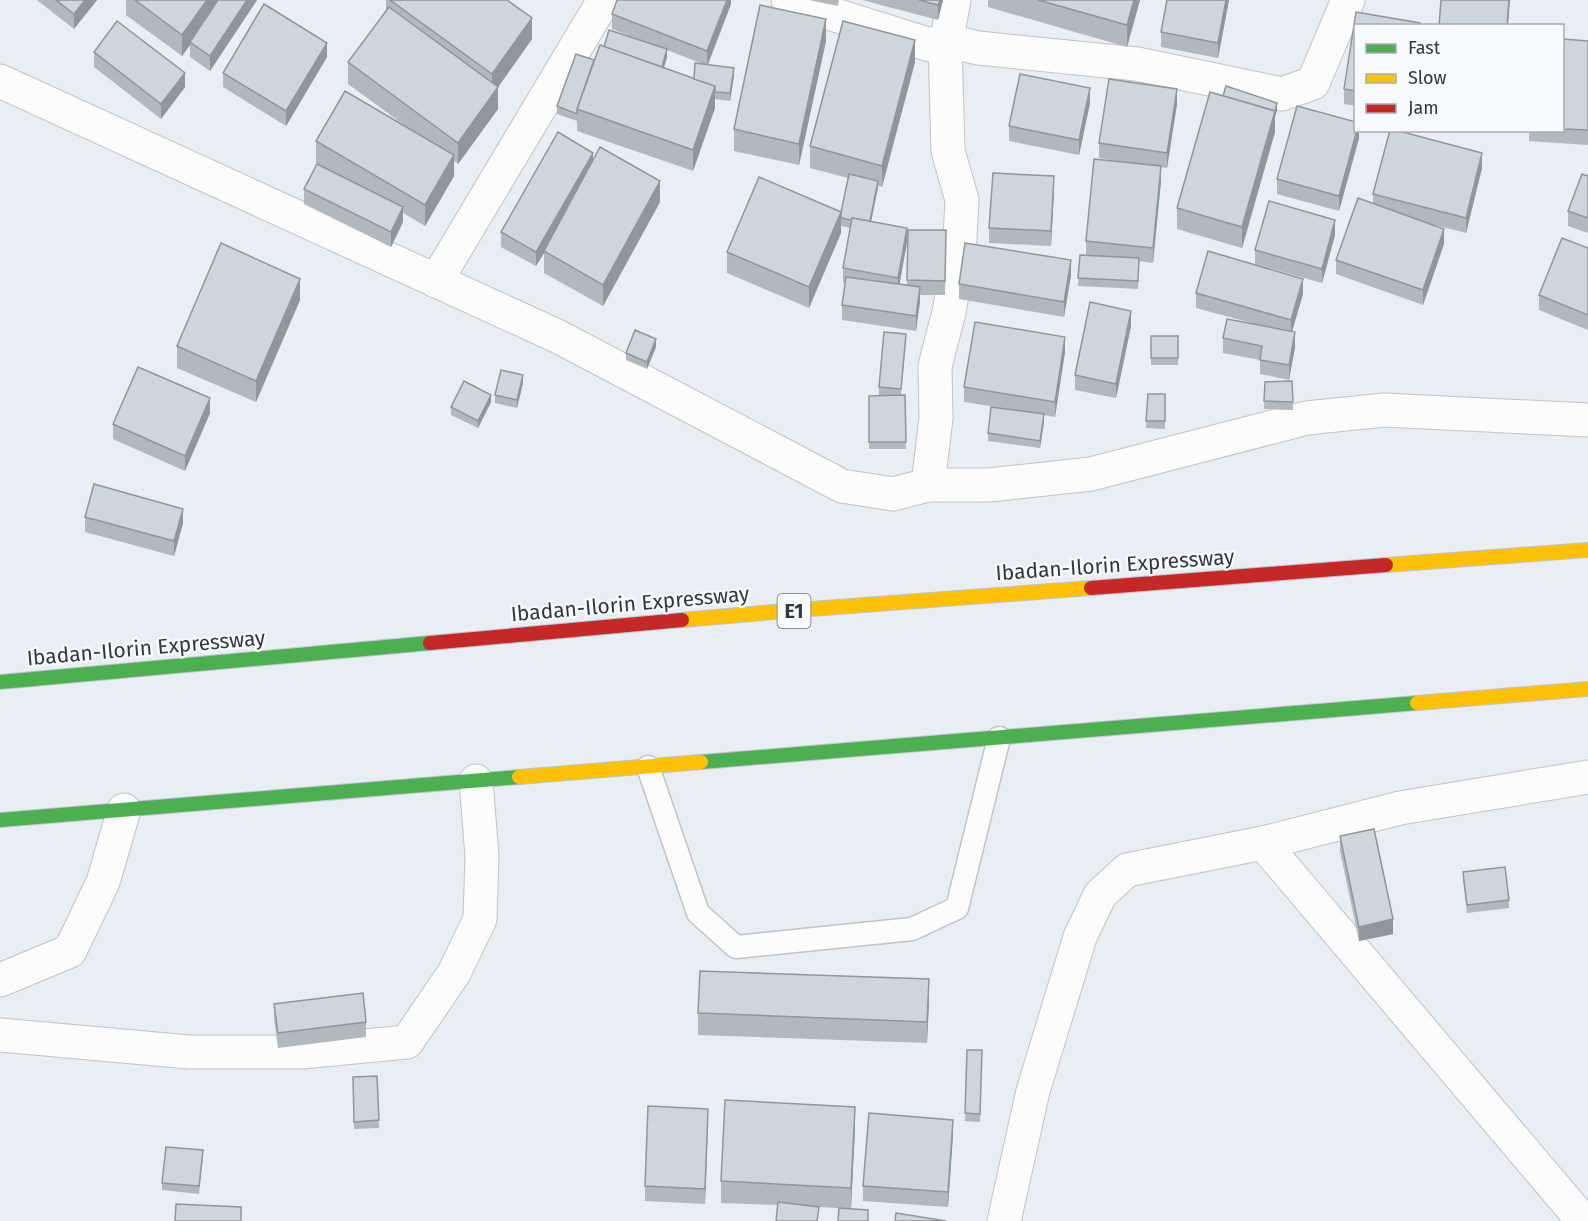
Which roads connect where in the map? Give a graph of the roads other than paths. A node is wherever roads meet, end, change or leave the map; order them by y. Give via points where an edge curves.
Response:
1 (604, 0) edge
2 (788, 0) edge
3 (954, 0) edge
4 (1348, 0) edge
5 (945, 40) junction
6 (0, 81) edge
7 (436, 281) junction
8 (1588, 420) edge
9 (928, 485) junction
10 (1588, 550) edge
11 (0, 682) edge
12 (1588, 689) edge
13 (999, 738) junction
14 (648, 767) junction
15 (1588, 777) edge
16 (476, 781) junction
17 (124, 810) junction
18 (0, 819) edge
19 (1263, 843) junction
20 (0, 980) edge
21 (0, 1035) edge
22 (1004, 1221) edge
23 (1583, 1221) edge

1 - 7 street
2 - 5 street via 930,45
3 - 5 street
4 - 5 street via 1313,82 1282,94 1137,64 978,48
5 - 9 street via 948,151 962,200 959,255 935,366 936,418
6 - 7 street
7 - 9 street via 557,336 842,486 893,494
8 - 9 street via 1384,410 1307,418 1091,474 989,485
10 - 11 highway, Ibadan-Ilorin Expressway / E1 via 797,610
12 - 13 highway
13 - 14 highway
13 - 14 lane via 957,908 912,929 736,946 698,913
14 - 16 highway
15 - 19 street via 1400,808
16 - 17 highway
16 - 21 street via 482,856 480,919 454,973 407,1042 302,1052 189,1052
17 - 18 highway
17 - 20 street via 103,882 69,951
19 - 22 street via 1127,870 1100,895 1080,937 1033,1091
19 - 23 street

